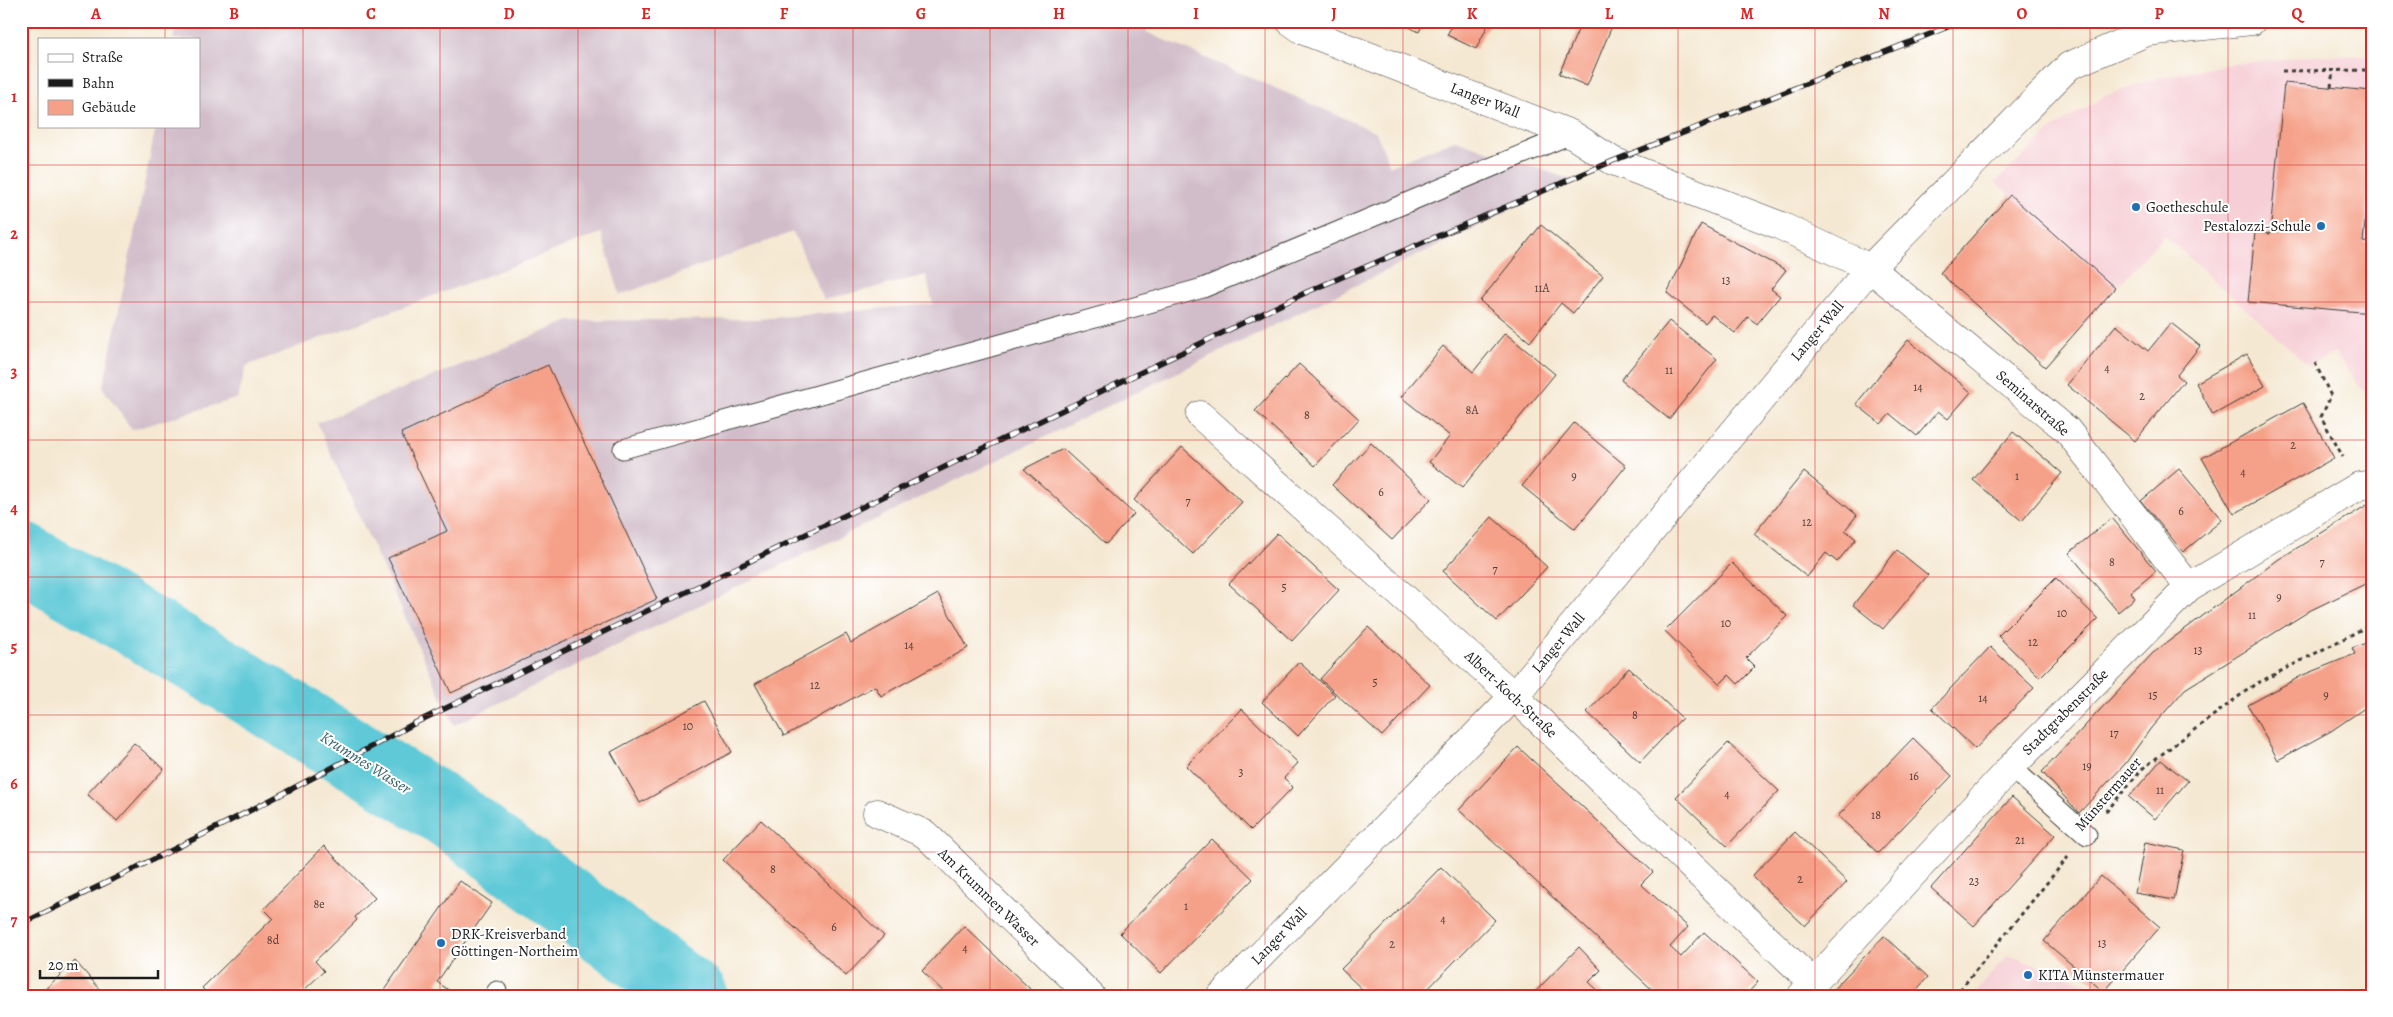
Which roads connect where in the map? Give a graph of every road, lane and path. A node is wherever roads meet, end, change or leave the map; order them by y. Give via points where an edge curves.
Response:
1 (1290, 21) edge
2 (2252, 21) edge
3 (2333, 70) junction
4 (2372, 70) edge
5 (2282, 71) dead end
6 (2331, 87) dead end
7 (1571, 134) junction
8 (1870, 268) junction
9 (2315, 363) dead end
10 (1200, 415) dead end
11 (623, 449) dead end
12 (2365, 485) edge
13 (2189, 587) junction
14 (2372, 624) edge
15 (1514, 696) junction
16 (2012, 767) junction
17 (877, 812) dead end
18 (2087, 835) junction
19 (1807, 989) edge
20 (1091, 996) edge
21 (1221, 996) edge
22 (1955, 996) edge

1 - 7 street, Langer Wall via 1304,31
2 - 8 street, Langer Wall via 2147,32 2069,66
3 - 4 path
3 - 5 path
3 - 6 path
7 - 8 street, Langer Wall via 1613,161 1778,225
7 - 11 lane via 1203,288
8 - 13 street, Seminarstraße via 2067,430
8 - 15 street, Langer Wall
9 - 12 path via 2331,396 2321,417
10 - 15 street, Albert-Koch-Straße
12 - 13 street, Stadtgrabenstraße
13 - 16 street, Stadtgrabenstraße
14 - 18 path, Münstermauer via 2254,685 2142,769
15 - 19 street, Albert-Koch-Straße
15 - 21 street, Langer Wall
16 - 18 lane
16 - 19 street, Stadtgrabenstraße
17 - 20 street, Am Krummen Wasser via 925,834
18 - 22 path, Münstermauer

